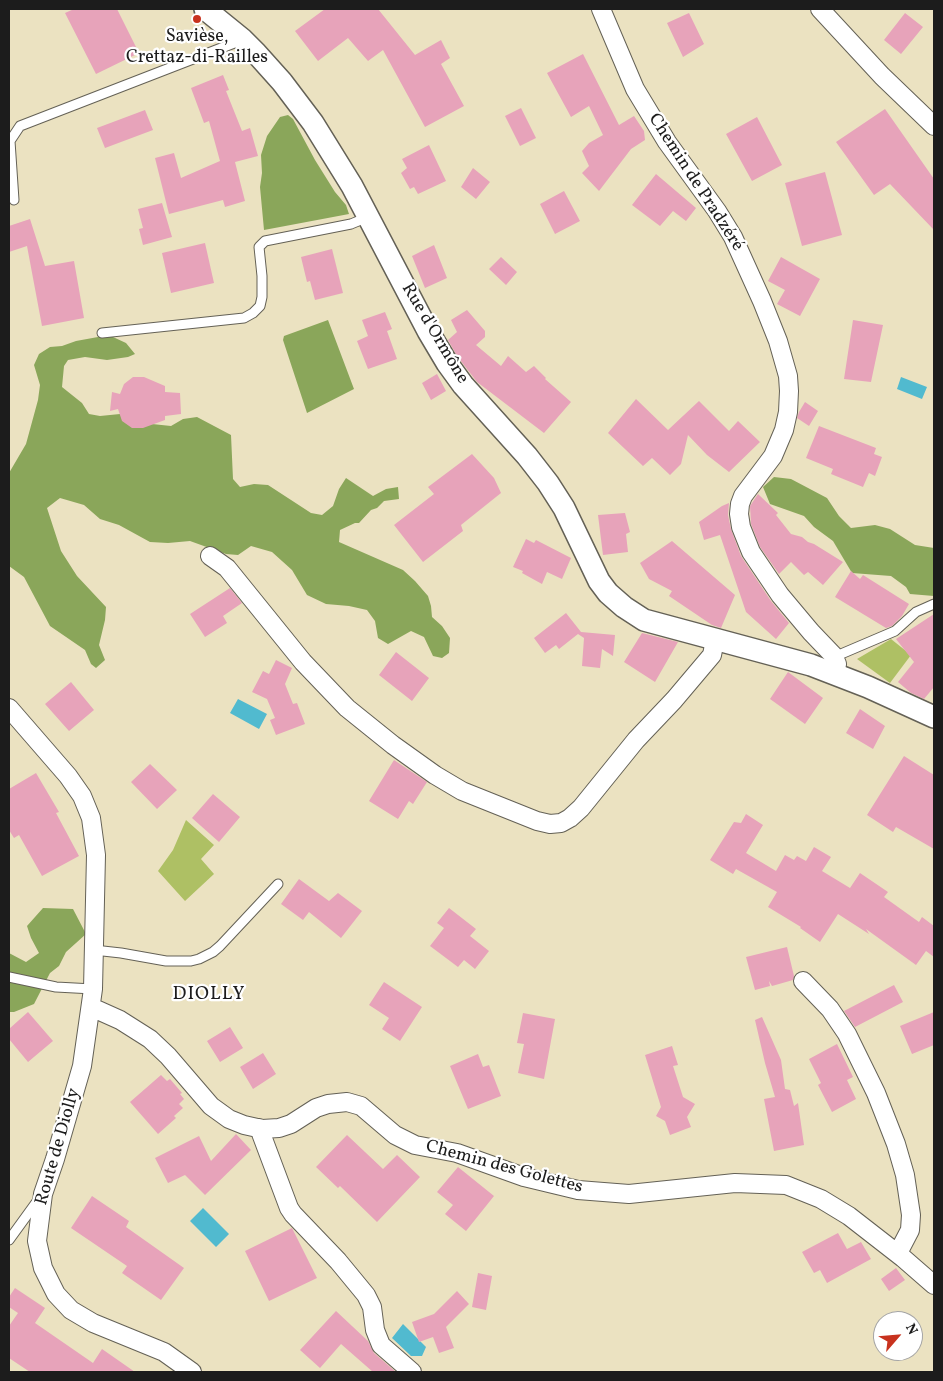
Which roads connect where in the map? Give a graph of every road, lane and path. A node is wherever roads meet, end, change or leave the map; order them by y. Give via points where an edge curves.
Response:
1 (205, 9) edge
2 (600, 9) edge
3 (820, 9) edge
4 (242, 39) junction
5 (934, 126) edge
6 (14, 200) dead end
7 (368, 216) junction
8 (102, 333) dead end
9 (210, 556) dead end
10 (934, 604) edge
11 (715, 640) junction
12 (834, 665) junction
13 (9, 708) edge
14 (934, 717) edge
15 (278, 884) dead end
16 (94, 950) junction
17 (9, 977) edge
18 (803, 980) dead end
19 (93, 989) junction
20 (91, 1007) junction
21 (259, 1128) junction
22 (43, 1194) junction
23 (9, 1240) edge
24 (898, 1253) junction
25 (934, 1285) edge
26 (192, 1372) edge
27 (412, 1372) edge

1 - 4 street, Rue d'Ormône
2 - 12 street, Chemin de Pradzéré via 640,97 733,237 778,341 789,384 787,417 773,456 743,496 739,514 747,543 766,575
3 - 5 street
4 - 6 lane via 20,126 10,141
4 - 7 street, Rue d'Ormône via 282,82 313,123
7 - 8 lane via 352,224 265,241 259,247 262,276 260,306 244,318
7 - 11 street, Rue d'Ormône via 447,364 548,483 570,520 598,581 624,607 644,620
9 - 11 street via 227,568 303,662 347,708 393,746 462,791 550,824 561,823 581,808 712,655
10 - 12 lane via 916,612 895,631
11 - 12 street, Rue d'Ormône via 791,659
12 - 14 street, Rue d'Ormône via 868,687
13 - 16 street, Route de Diolly via 68,776 82,796 91,818 96,855
15 - 16 lane via 214,952 199,959 166,961
16 - 19 street, Route de Diolly
17 - 19 lane
18 - 24 street via 830,1009 847,1034 893,1136 905,1175 911,1215 910,1230
19 - 20 street, Route de Diolly
20 - 21 street, Chemin des Golettes via 150,1039 217,1111 236,1122
20 - 22 street, Route de Diolly via 82,1066
21 - 24 street, Chemin des Golettes via 285,1127 316,1108 346,1102 361,1106 395,1135 415,1145 457,1153 524,1177 578,1190 629,1194 728,1184 786,1185 831,1205
21 - 27 street via 293,1214 366,1295 372,1306 381,1345
22 - 23 lane
22 - 26 street, Route de Diolly via 37,1241 43,1268 56,1294 71,1310 93,1323 164,1352
24 - 25 street, Chemin des Golettes

